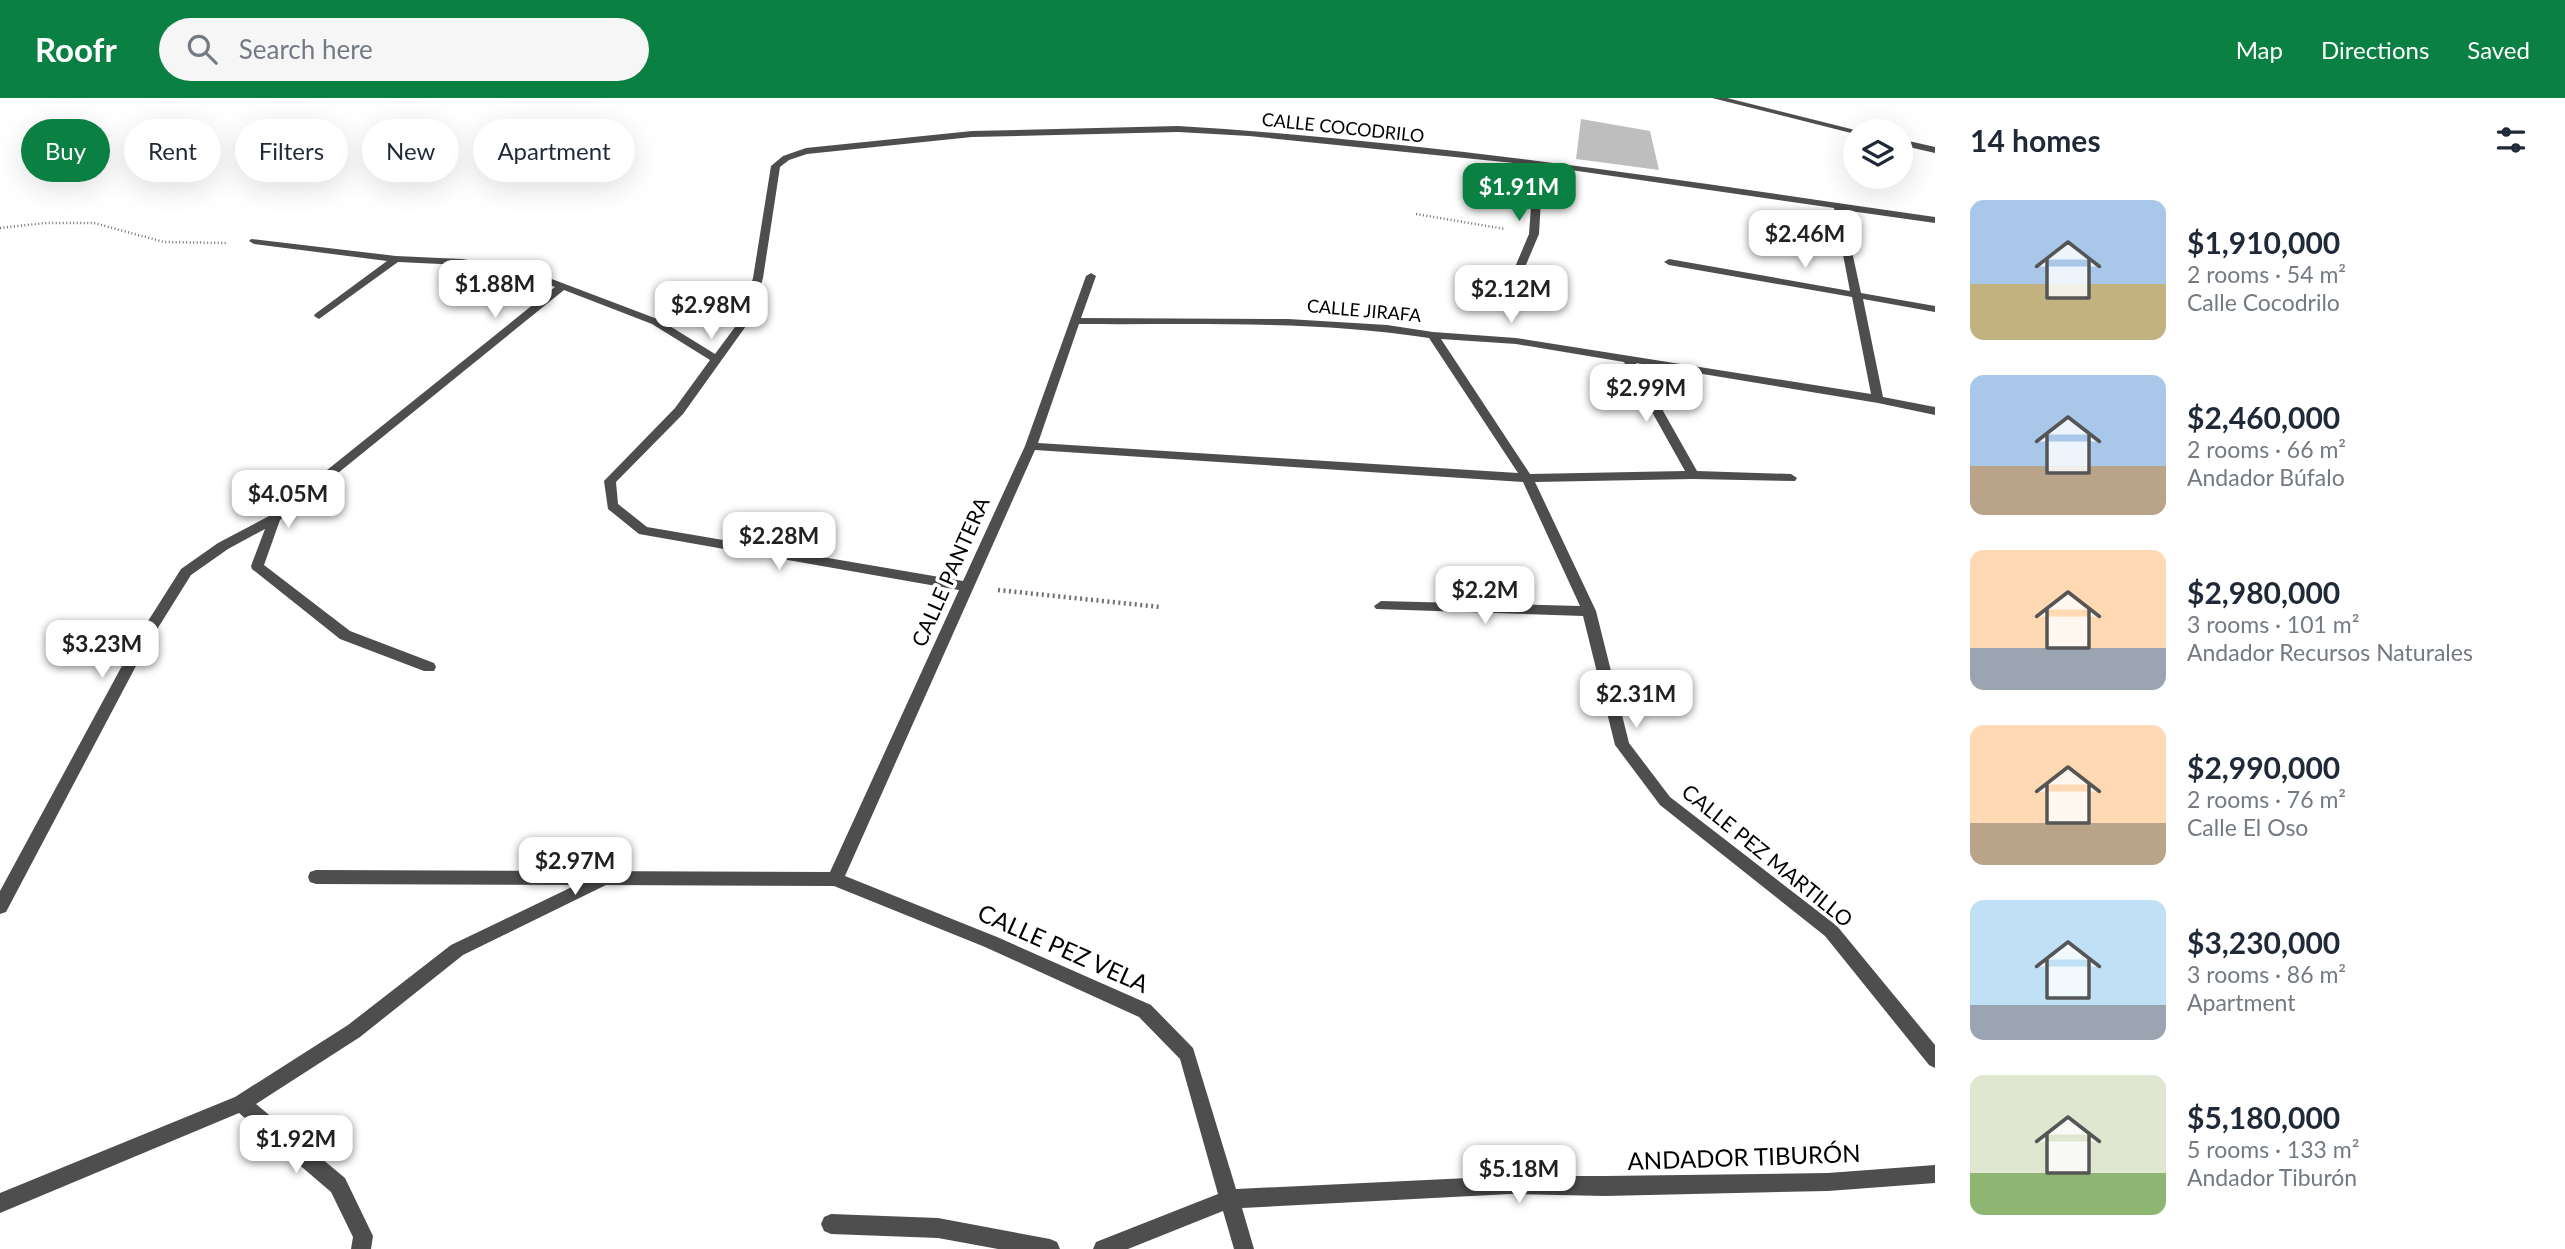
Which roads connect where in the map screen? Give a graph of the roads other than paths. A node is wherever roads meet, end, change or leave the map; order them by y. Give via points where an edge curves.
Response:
1 (1716, 98) edge
2 (1843, 128) edge
3 (1913, 145) edge
4 (1935, 150) edge
5 (1539, 163) junction
6 (1838, 206) junction
7 (1935, 220) edge
8 (254, 241) road end
9 (396, 259) junction
10 (1669, 262) dead end
11 (1091, 276) dead end
12 (564, 286) junction
13 (1512, 286) dead end
14 (1858, 295) junction
15 (1935, 309) edge
16 (319, 316) dead end
17 (1078, 321) junction
18 (1433, 335) junction
19 (1627, 358) junction
20 (718, 360) junction
21 (1878, 398) junction
22 (1935, 411) edge
23 (1031, 446) junction
24 (1693, 475) junction
25 (1527, 478) junction
26 (1791, 478) dead end
27 (275, 518) junction
28 (968, 587) junction
29 (1381, 606) dead end
30 (1590, 611) junction
31 (429, 667) dead end
32 (316, 877) dead end
33 (605, 879) junction
34 (835, 879) junction
35 (0, 907) edge
36 (1935, 1059) edge
37 (241, 1103) junction
38 (1935, 1174) edge
39 (1230, 1199) junction
40 (0, 1203) edge
41 (831, 1224) dead end
42 (361, 1249) edge
43 (1050, 1249) edge
44 (1103, 1249) edge
45 (1244, 1249) edge

1 - 2 street
3 - 4 street
5 - 6 street, CALLE COCODRILO
5 - 13 street via 1534,234
5 - 20 street, CALLE COCODRILO via 1178,129 972,134 806,151 776,166 758,278 746,319
6 - 7 street, CALLE COCODRILO
6 - 14 street
8 - 9 street
9 - 12 street via 462,262 528,273
9 - 16 street
10 - 14 street
11 - 17 street, CALLE PANTERA
12 - 20 street via 656,322
12 - 27 street
14 - 15 street
14 - 21 street
17 - 18 street, CALLE JIRAFA via 1288,323
17 - 23 street, CALLE PANTERA
18 - 19 street, CALLE JIRAFA via 1516,341
18 - 25 street, CALLE PEZ MARTILLO
19 - 21 street, CALLE JIRAFA
19 - 24 street
20 - 28 street via 679,411 610,481 612,506 643,531
21 - 22 street, CALLE JIRAFA
23 - 25 street
23 - 28 street, CALLE PANTERA
24 - 25 street
24 - 26 street
25 - 30 street, CALLE PEZ MARTILLO
27 - 31 street via 257,566 345,635
27 - 35 street via 186,572 141,644
28 - 34 street, CALLE PANTERA
29 - 30 street
30 - 36 street, CALLE PEZ MARTILLO via 1622,745 1636,764 1665,801 1831,931
32 - 33 street
33 - 34 street
33 - 37 street via 457,950 354,1031
34 - 39 street, CALLE PEZ VELA via 1145,1011 1187,1054
37 - 40 street
37 - 42 street via 338,1185 363,1236
38 - 39 street, ANDADOR TIBURÓN via 1828,1182 1510,1185
39 - 44 street, ANDADOR TIBURÓN
39 - 45 street, CALLE PEZ VELA
41 - 43 street via 938,1228

